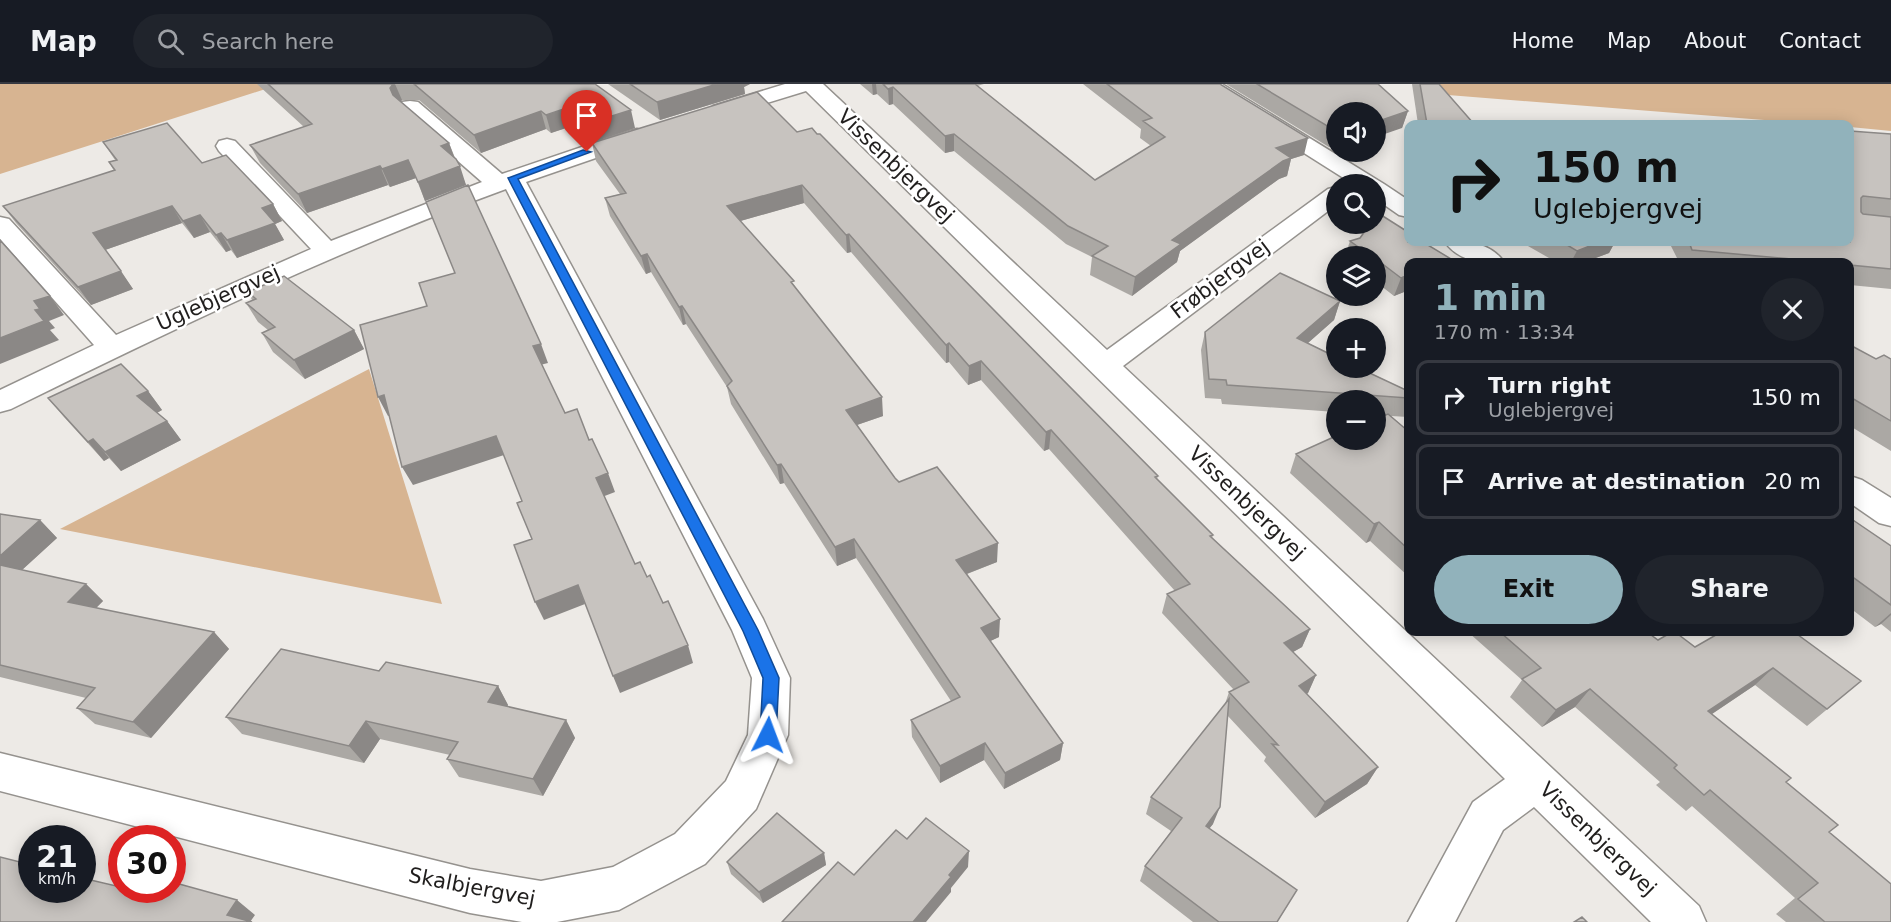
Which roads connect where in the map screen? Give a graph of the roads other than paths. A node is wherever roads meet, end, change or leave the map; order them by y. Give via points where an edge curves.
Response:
1 (806, 84) edge
2 (811, 84) edge
3 (1208, 84) edge
4 (410, 107) edge
5 (638, 117) dead end
6 (698, 118) edge
7 (227, 146) dead end
8 (1350, 174) edge
9 (505, 180) junction
10 (1404, 186) edge
11 (1386, 187) edge
12 (1386, 197) edge
13 (1326, 201) edge
14 (1404, 208) edge
15 (0, 224) edge
16 (1465, 246) edge
17 (326, 250) junction
18 (1484, 258) edge
19 (111, 347) junction
20 (1104, 366) junction
21 (0, 402) edge
22 (1854, 491) edge
23 (1891, 514) edge
24 (0, 772) edge
25 (1537, 780) junction
26 (1431, 922) edge
27 (1683, 922) edge

1 - 6 street
2 - 20 street, Vissenbjergvej
3 - 8 street
4 - 9 street
5 - 9 street, Uglebjergvej via 657,130
7 - 17 street
9 - 17 street, Uglebjergvej
9 - 24 street, Skalbjergvej via 750,630 771,678 768,735 741,795 690,849 619,888 541,903 470,891
10 - 11 street
12 - 14 street
13 - 20 street, Frøbjergvej
15 - 19 street
16 - 18 street
17 - 19 street, Uglebjergvej
19 - 21 street, Uglebjergvej
20 - 25 street, Vissenbjergvej
22 - 23 street
25 - 26 street via 1488,816
25 - 27 street, Vissenbjergvej

